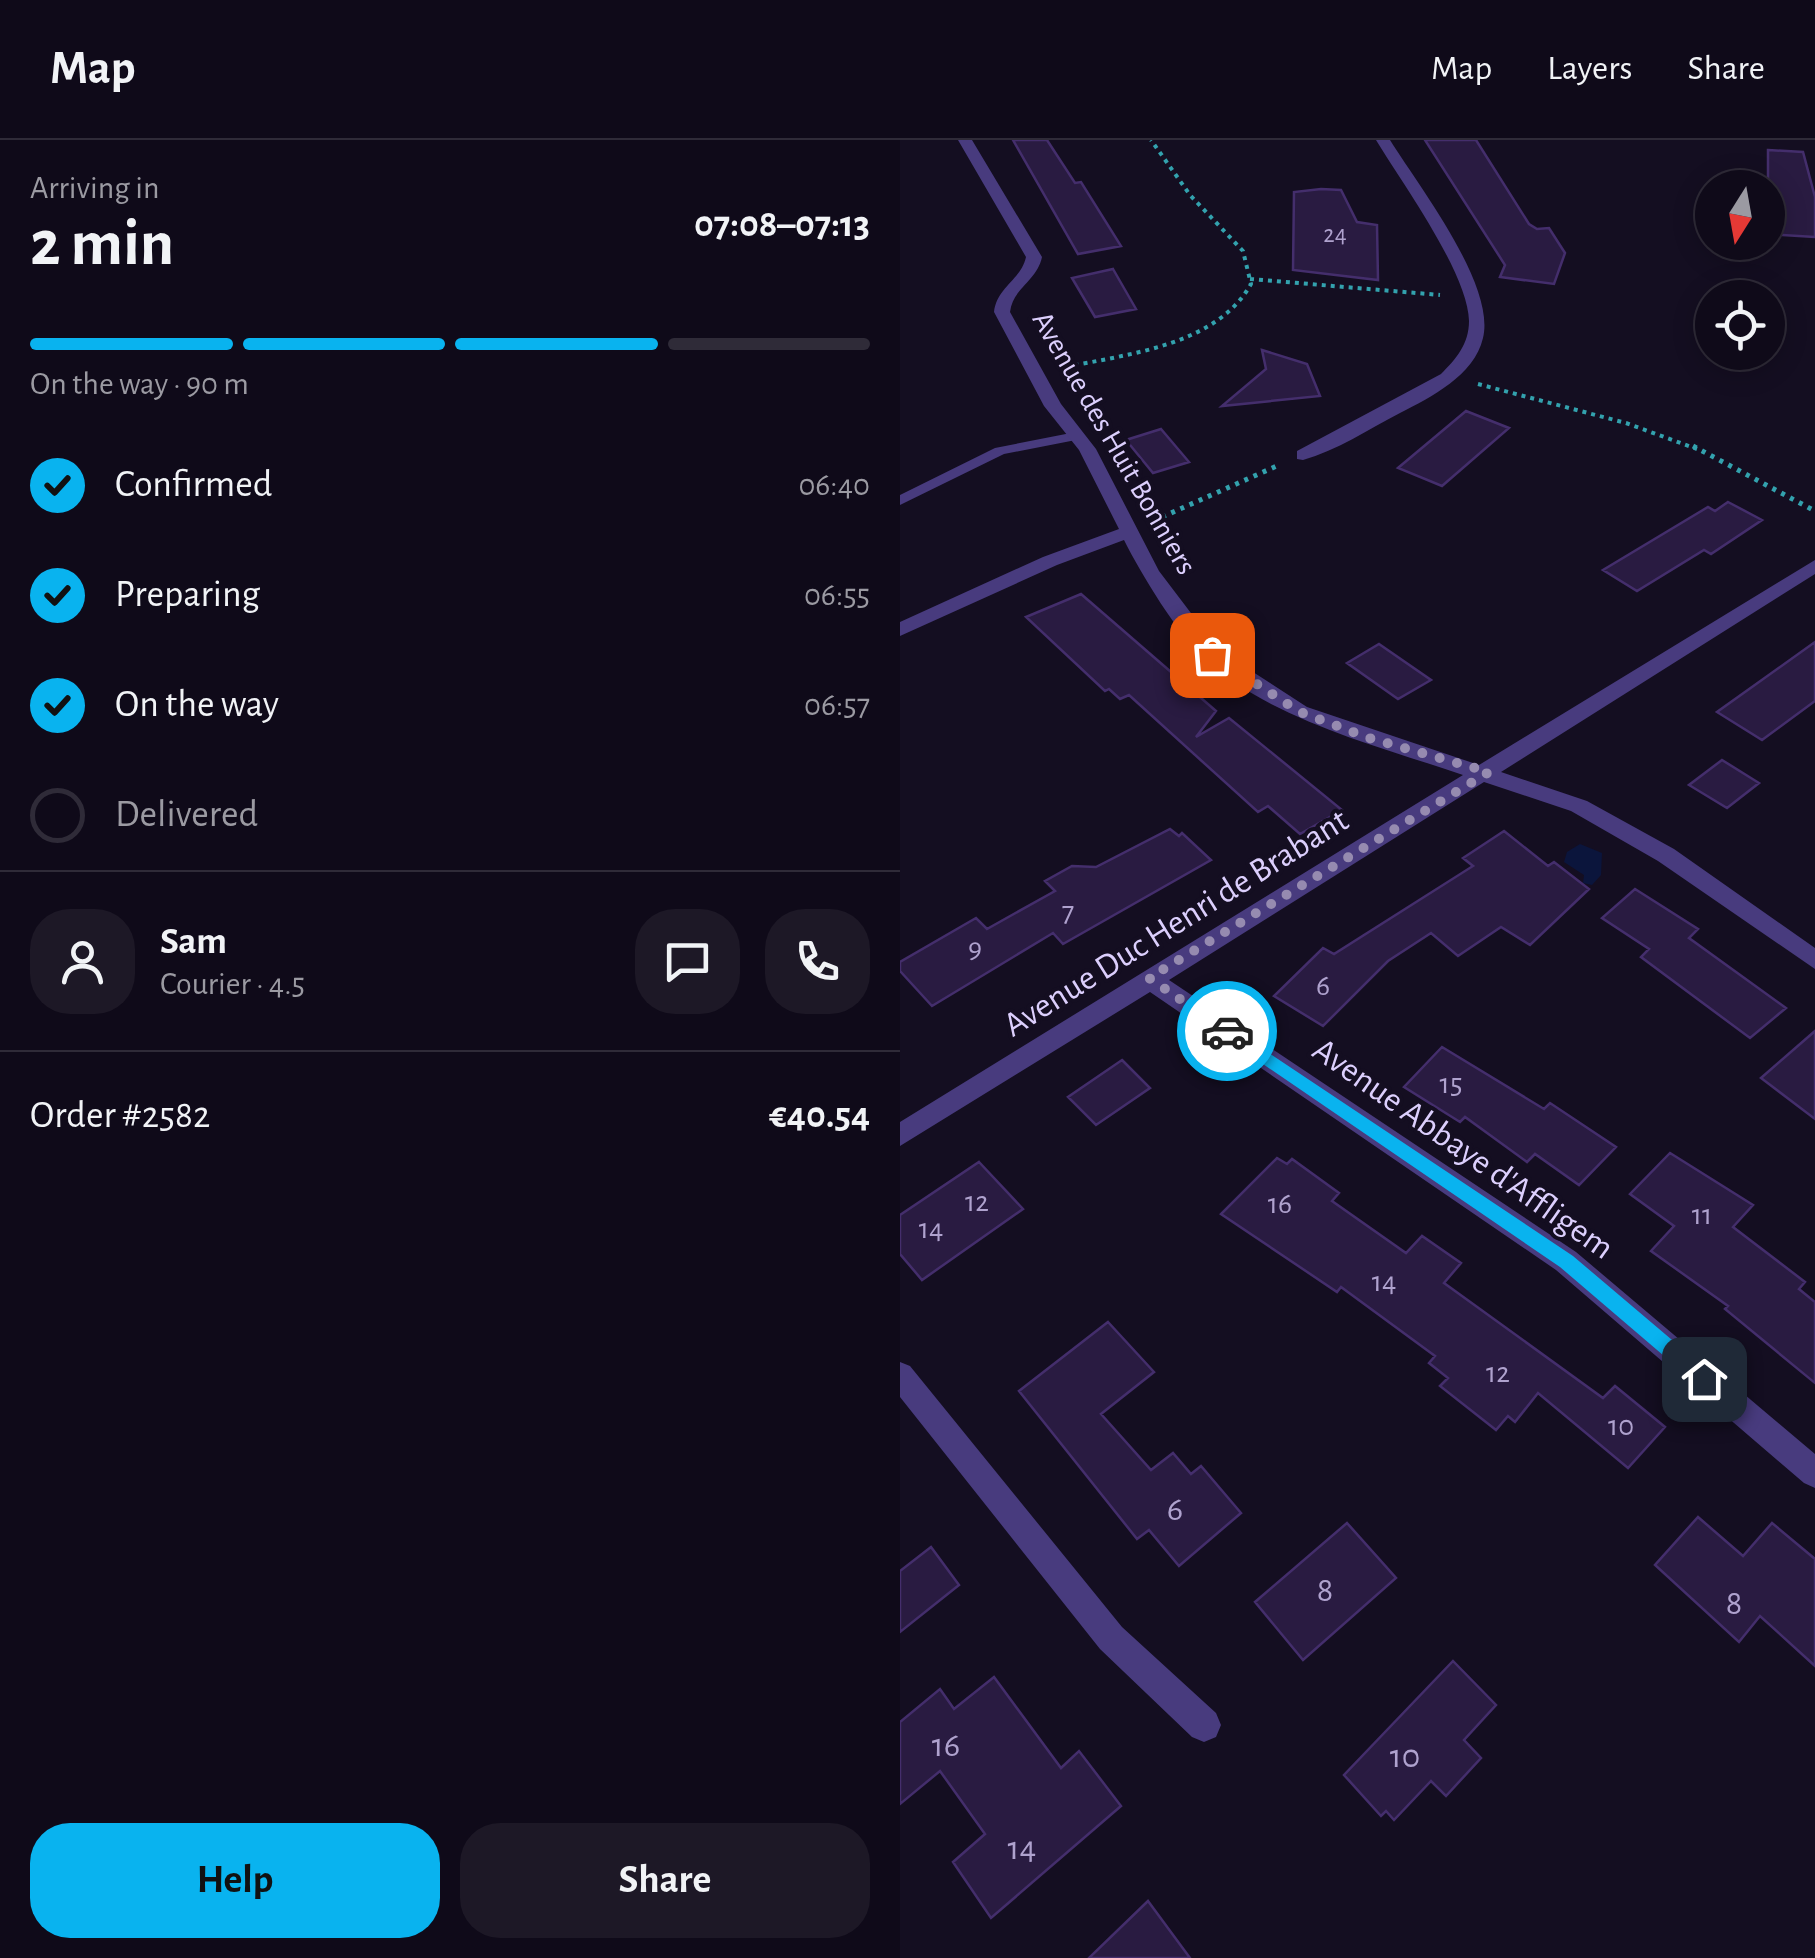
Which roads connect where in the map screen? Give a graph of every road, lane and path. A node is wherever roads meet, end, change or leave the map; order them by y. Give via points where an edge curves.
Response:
1 (966, 140) edge
2 (1151, 140) edge
3 (1383, 140) edge
4 (1250, 279) junction
5 (1476, 298) junction
6 (1035, 375) junction
7 (1448, 376) junction
8 (1076, 436) junction
9 (1303, 455) joint
10 (900, 502) edge
11 (1815, 511) edge
12 (1128, 532) junction
13 (1815, 566) edge
14 (900, 630) edge
15 (1489, 772) junction
16 (1815, 960) edge
17 (1149, 978) junction
18 (900, 1135) edge
19 (900, 1375) edge
20 (1815, 1473) edge
21 (1204, 1724) dead end

1 - 6 street, Avenue des Huit Bonniers via 1034,257 1027,275 1002,299 1002,312
2 - 4 path via 1247,259
3 - 5 street
4 - 5 path
4 - 6 path via 1242,306 1194,334
5 - 7 street via 1474,339
6 - 8 street, Avenue des Huit Bonniers
7 - 9 street
7 - 11 path via 1692,446
8 - 10 lane via 1000,451
8 - 12 street, Avenue des Huit Bonniers
9 - 12 path
12 - 14 street
12 - 15 street, Avenue des Huit Bonniers via 1212,655 1256,686 1300,712 1369,738
13 - 15 street, Avenue Duc Henri de Brabant
15 - 16 street, Avenue des Huit Bonniers via 1579,806 1666,856
15 - 17 street, Avenue Duc Henri de Brabant
17 - 18 street, Avenue Duc Henri de Brabant
17 - 20 street, Avenue Abbaye d'Affligem via 1566,1261
19 - 21 street via 1111,1638

